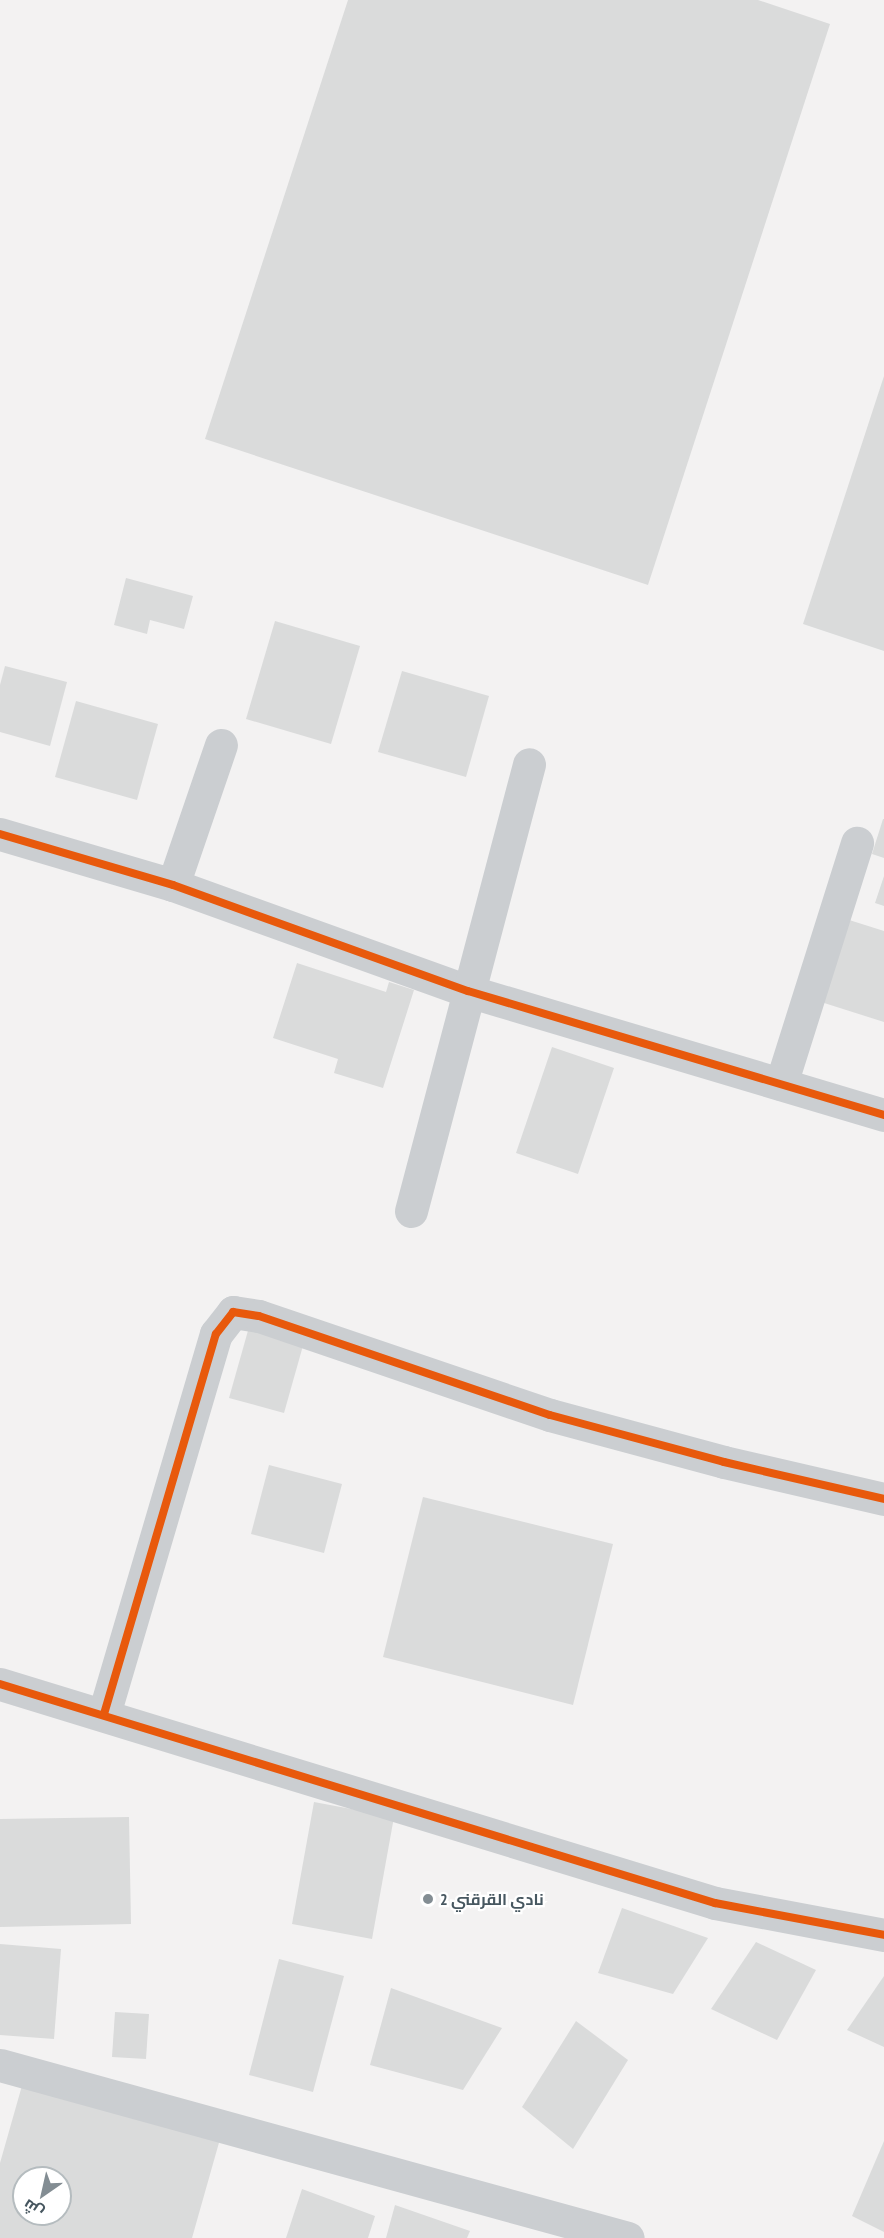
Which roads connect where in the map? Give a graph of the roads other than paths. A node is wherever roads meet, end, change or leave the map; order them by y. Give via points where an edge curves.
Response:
1 (221, 745) dead end
2 (529, 764) dead end
3 (0, 834) edge
4 (857, 843) dead end
5 (173, 885) junction
6 (468, 991) junction
7 (781, 1084) junction
8 (884, 1115) edge
9 (411, 1211) dead end
10 (884, 1499) edge
11 (0, 1684) edge
12 (104, 1714) junction
13 (884, 1935) edge
14 (0, 2065) edge
15 (628, 2238) edge

1 - 5 street
2 - 6 street
3 - 5 street
4 - 7 street
5 - 6 street
6 - 7 street
6 - 9 street
7 - 8 street
10 - 12 street via 724,1462 550,1415 259,1316 233,1312 216,1334
11 - 12 street
12 - 13 street via 715,1903
14 - 15 street

